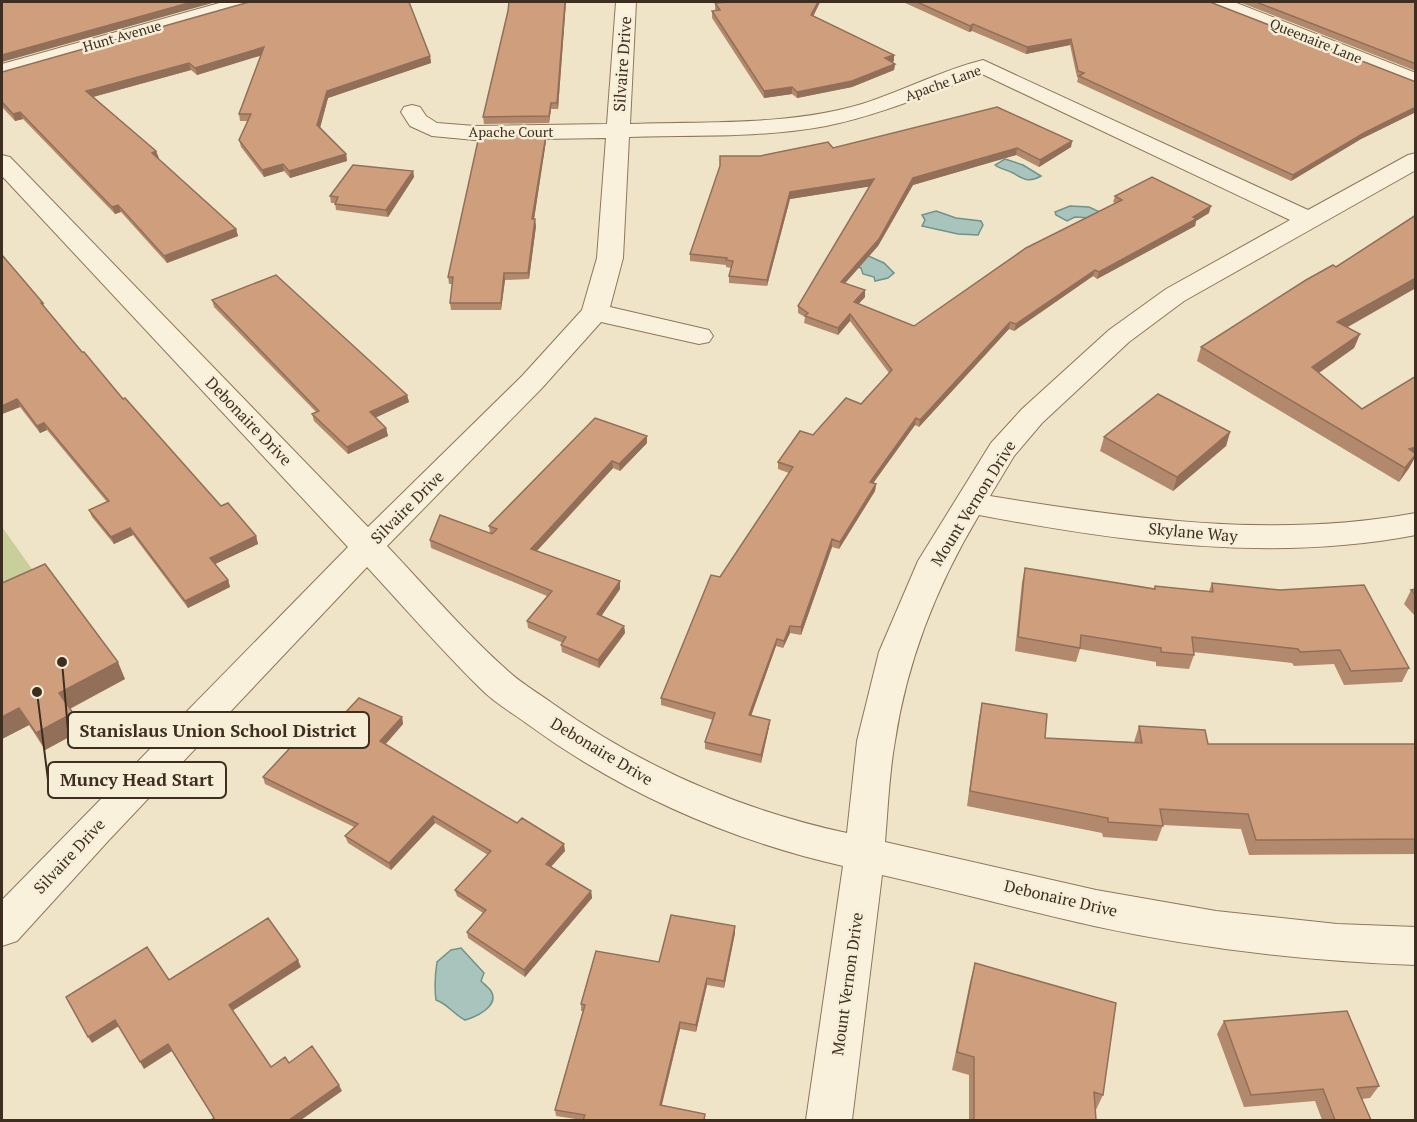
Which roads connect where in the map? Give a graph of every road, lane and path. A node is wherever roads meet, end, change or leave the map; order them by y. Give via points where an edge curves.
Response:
1 (243, 2) edge
2 (626, 2) edge
3 (1217, 2) edge
4 (2, 71) edge
5 (1416, 81) edge
6 (412, 112) dead end
7 (617, 131) junction
8 (1416, 160) edge
9 (2, 162) edge
10 (1309, 220) junction
11 (595, 312) junction
12 (699, 336) dead end
13 (971, 502) junction
14 (1416, 524) edge
15 (368, 546) junction
16 (864, 855) junction
17 (2, 928) edge
18 (1416, 946) edge
19 (829, 1120) edge

1 - 4 street, Hunt Avenue
2 - 7 street, Silvaire Drive
3 - 5 street, Queenaire Lane
6 - 7 street, Apache Court via 432,129 454,132
7 - 10 street, Apache Lane via 739,128 825,119 904,98 983,66
7 - 11 street, Silvaire Drive via 610,258
8 - 10 street, Mount Vernon Drive
9 - 15 street, Debonaire Drive
10 - 13 street, Mount Vernon Drive via 1175,295 1119,336 1032,416 1002,450
11 - 12 street
11 - 15 street, Silvaire Drive via 532,382
13 - 14 street, Skylane Way via 1022,513 1259,538 1344,535
13 - 16 street, Mount Vernon Drive via 935,561 897,652 876,741
15 - 16 street, Debonaire Drive via 496,682 565,732 635,773 707,808 793,838
15 - 17 street, Silvaire Drive
16 - 18 street, Debonaire Drive via 1096,908 1216,929 1336,943
16 - 19 street, Mount Vernon Drive

